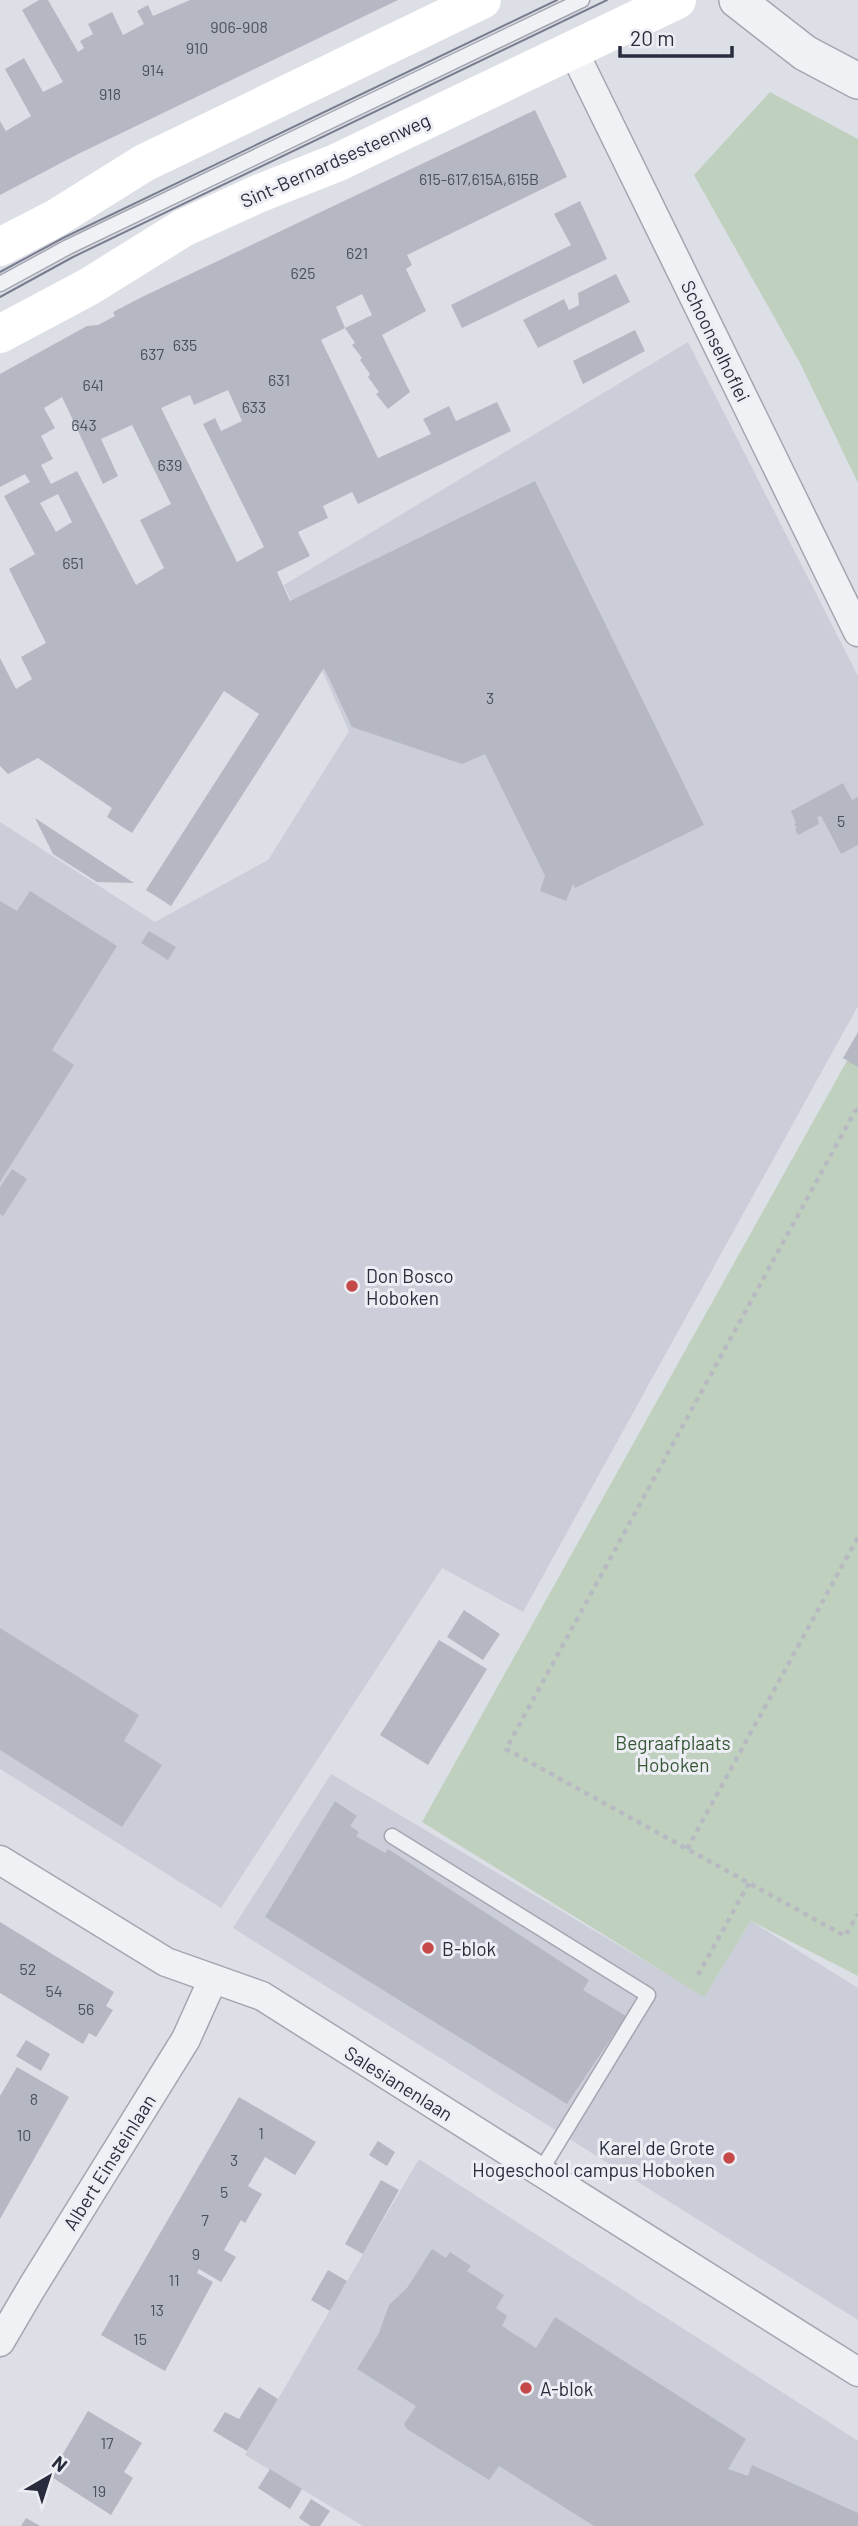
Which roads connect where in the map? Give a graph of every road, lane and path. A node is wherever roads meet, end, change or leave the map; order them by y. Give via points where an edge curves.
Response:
1 (482, 0) edge
2 (583, 0) edge
3 (677, 0) edge
4 (737, 0) edge
5 (573, 50) junction
6 (858, 81) edge
7 (0, 247) edge
8 (0, 284) edge
9 (0, 334) edge
10 (858, 632) edge
11 (858, 1110) edge
12 (858, 1537) edge
13 (392, 1836) dead end
14 (687, 1849) junction
15 (0, 1860) edge
16 (749, 1883) junction
17 (858, 1914) edge
18 (698, 1975) dead end
19 (213, 1979) junction
20 (540, 2172) junction
21 (0, 2342) edge
22 (858, 2372) edge

1 - 7 main road via 144,163
2 - 8 lane via 80,241
3 - 5 main road, Sint-Bernardsesteenweg
4 - 6 street via 805,52
5 - 9 main road, Sint-Bernardsesteenweg via 336,163 183,228 90,286
5 - 10 street, Schoonselhoflei
11 - 14 path via 506,1749
12 - 14 path
13 - 20 lane via 648,1995
14 - 16 path
15 - 19 street, Salesianenlaan via 166,1962
16 - 17 path via 845,1937
16 - 18 path
19 - 20 street, Salesianenlaan via 262,1996
19 - 21 street, Albert Einsteinlaan via 186,2039
20 - 22 street, Salesianenlaan

